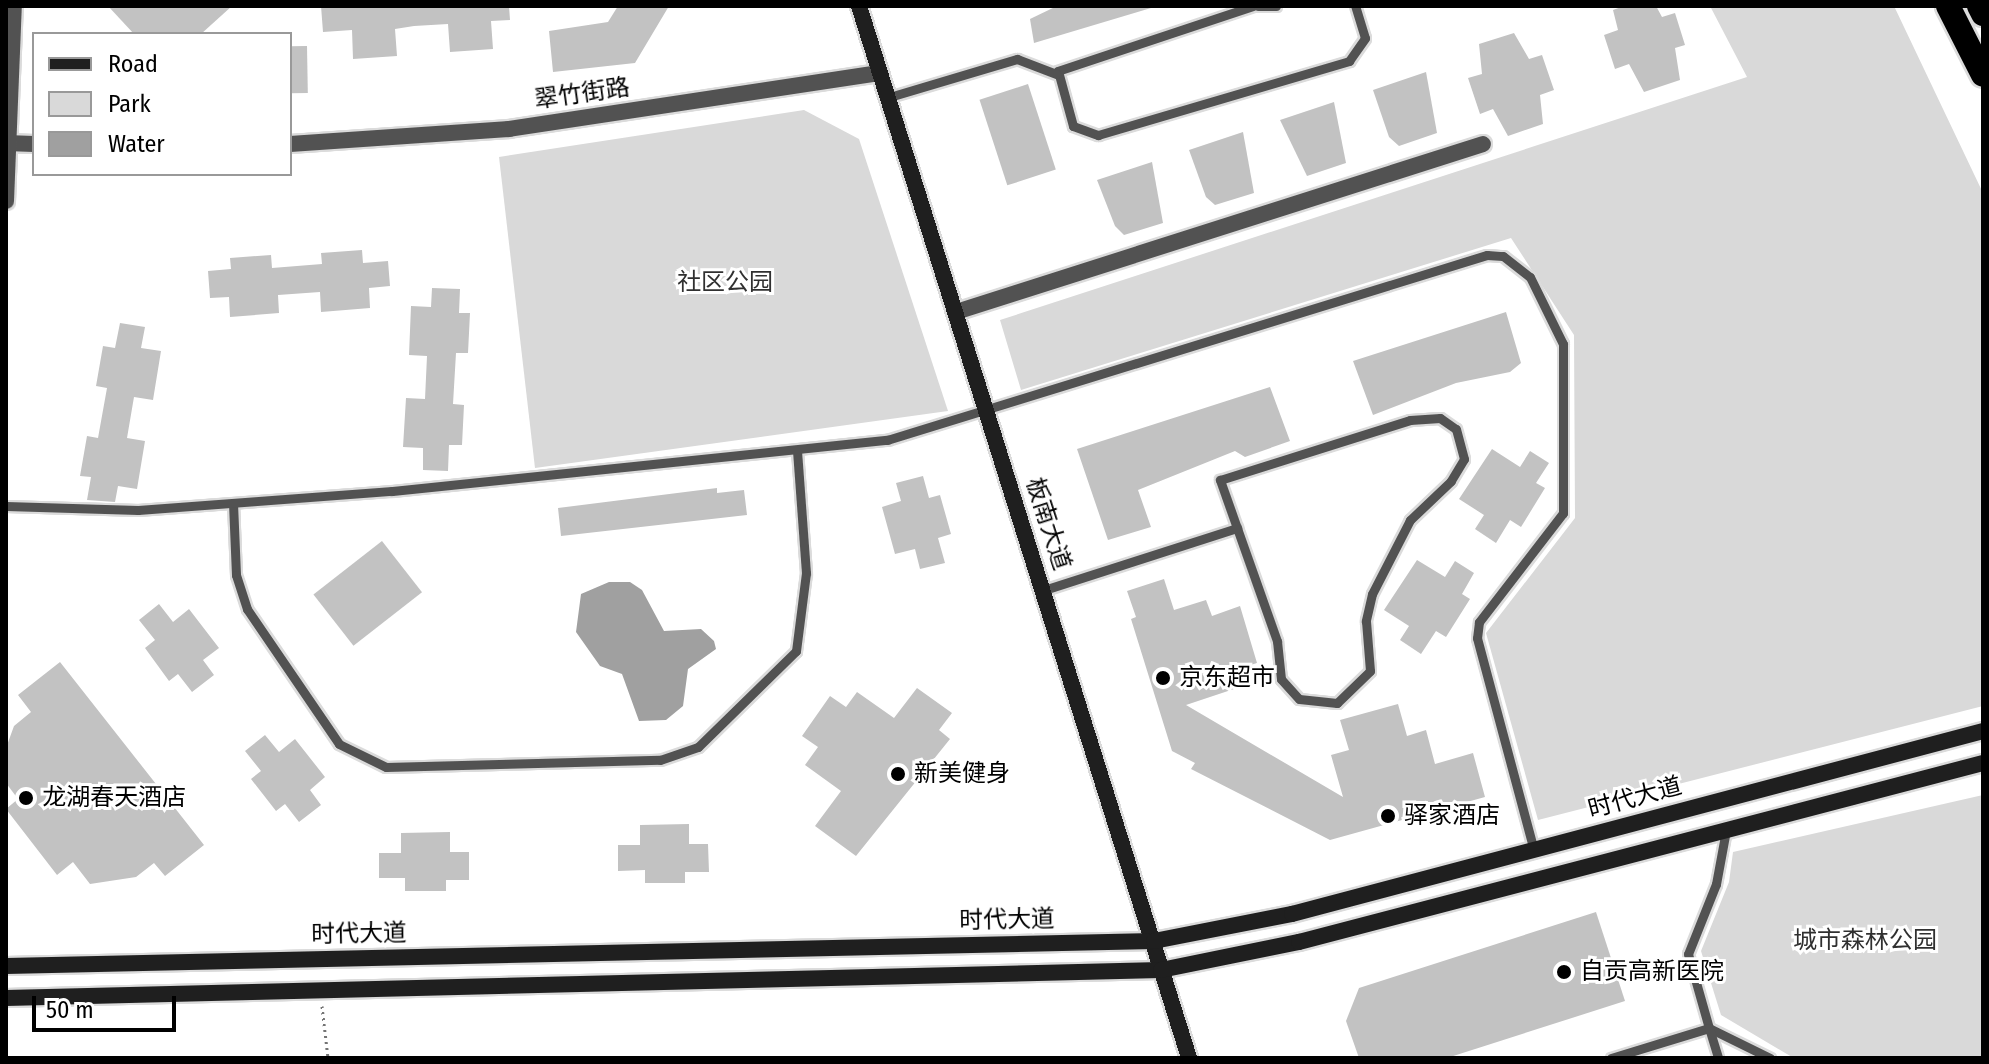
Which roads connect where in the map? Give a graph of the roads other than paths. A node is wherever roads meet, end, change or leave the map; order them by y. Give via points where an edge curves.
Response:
1 (14, 6) edge
2 (1256, 6) edge
3 (1276, 6) edge
4 (1355, 6) edge
5 (1948, 6) edge
6 (1979, 6) edge
7 (865, 8) edge
8 (1983, 14) edge
9 (878, 73) junction
10 (1056, 74) junction
11 (1983, 75) edge
12 (886, 98) junction
13 (9, 143) edge
14 (32, 144) edge
15 (292, 144) edge
16 (1483, 144) dead end
17 (6, 201) edge
18 (956, 312) junction
19 (988, 414) junction
20 (797, 451) junction
21 (233, 503) junction
22 (6, 506) edge
23 (1237, 528) junction
24 (1044, 590) junction
25 (1983, 731) edge
26 (1983, 763) edge
27 (1726, 830) junction
28 (1534, 850) junction
29 (1154, 941) junction
30 (6, 966) edge
31 (1161, 970) junction
32 (6, 998) edge
33 (1709, 1028) junction
34 (1189, 1058) edge
35 (1611, 1058) edge
36 (1718, 1058) edge
37 (1770, 1058) edge

1 - 13 street
2 - 3 lane
2 - 10 lane
4 - 10 lane via 1365,38 1351,60 1098,135 1074,127
5 - 11 highway
6 - 8 highway
7 - 9 main road, 板南大道
9 - 12 main road, 板南大道
9 - 15 street, 翠竹街路 via 509,129
10 - 12 lane via 1017,59
12 - 18 main road, 板南大道
13 - 14 street
13 - 17 street
16 - 18 street
18 - 19 main road, 板南大道
19 - 20 lane via 887,440
19 - 24 main road, 板南大道
19 - 28 lane via 1487,255 1516,263 1558,324 1563,344 1563,513 1479,622 1477,638
20 - 21 lane
20 - 21 lane via 806,573 796,651 698,747 660,760 386,767 339,744 247,609 236,575
21 - 22 lane via 138,510
23 - 23 lane via 1220,480 1421,417 1450,422 1461,438 1459,470 1410,520 1372,594 1366,621 1370,671 1337,703 1312,704 1281,679 1277,641
23 - 24 lane
24 - 29 main road, 板南大道
25 - 28 main road, 时代大道
26 - 27 main road
27 - 31 main road via 1299,942
27 - 33 lane via 1716,884 1688,954
28 - 29 main road, 时代大道 via 1292,914
29 - 30 main road, 时代大道
29 - 31 main road, 板南大道
31 - 32 main road
31 - 34 main road, 板南大道
33 - 35 lane
33 - 36 lane
33 - 37 lane

